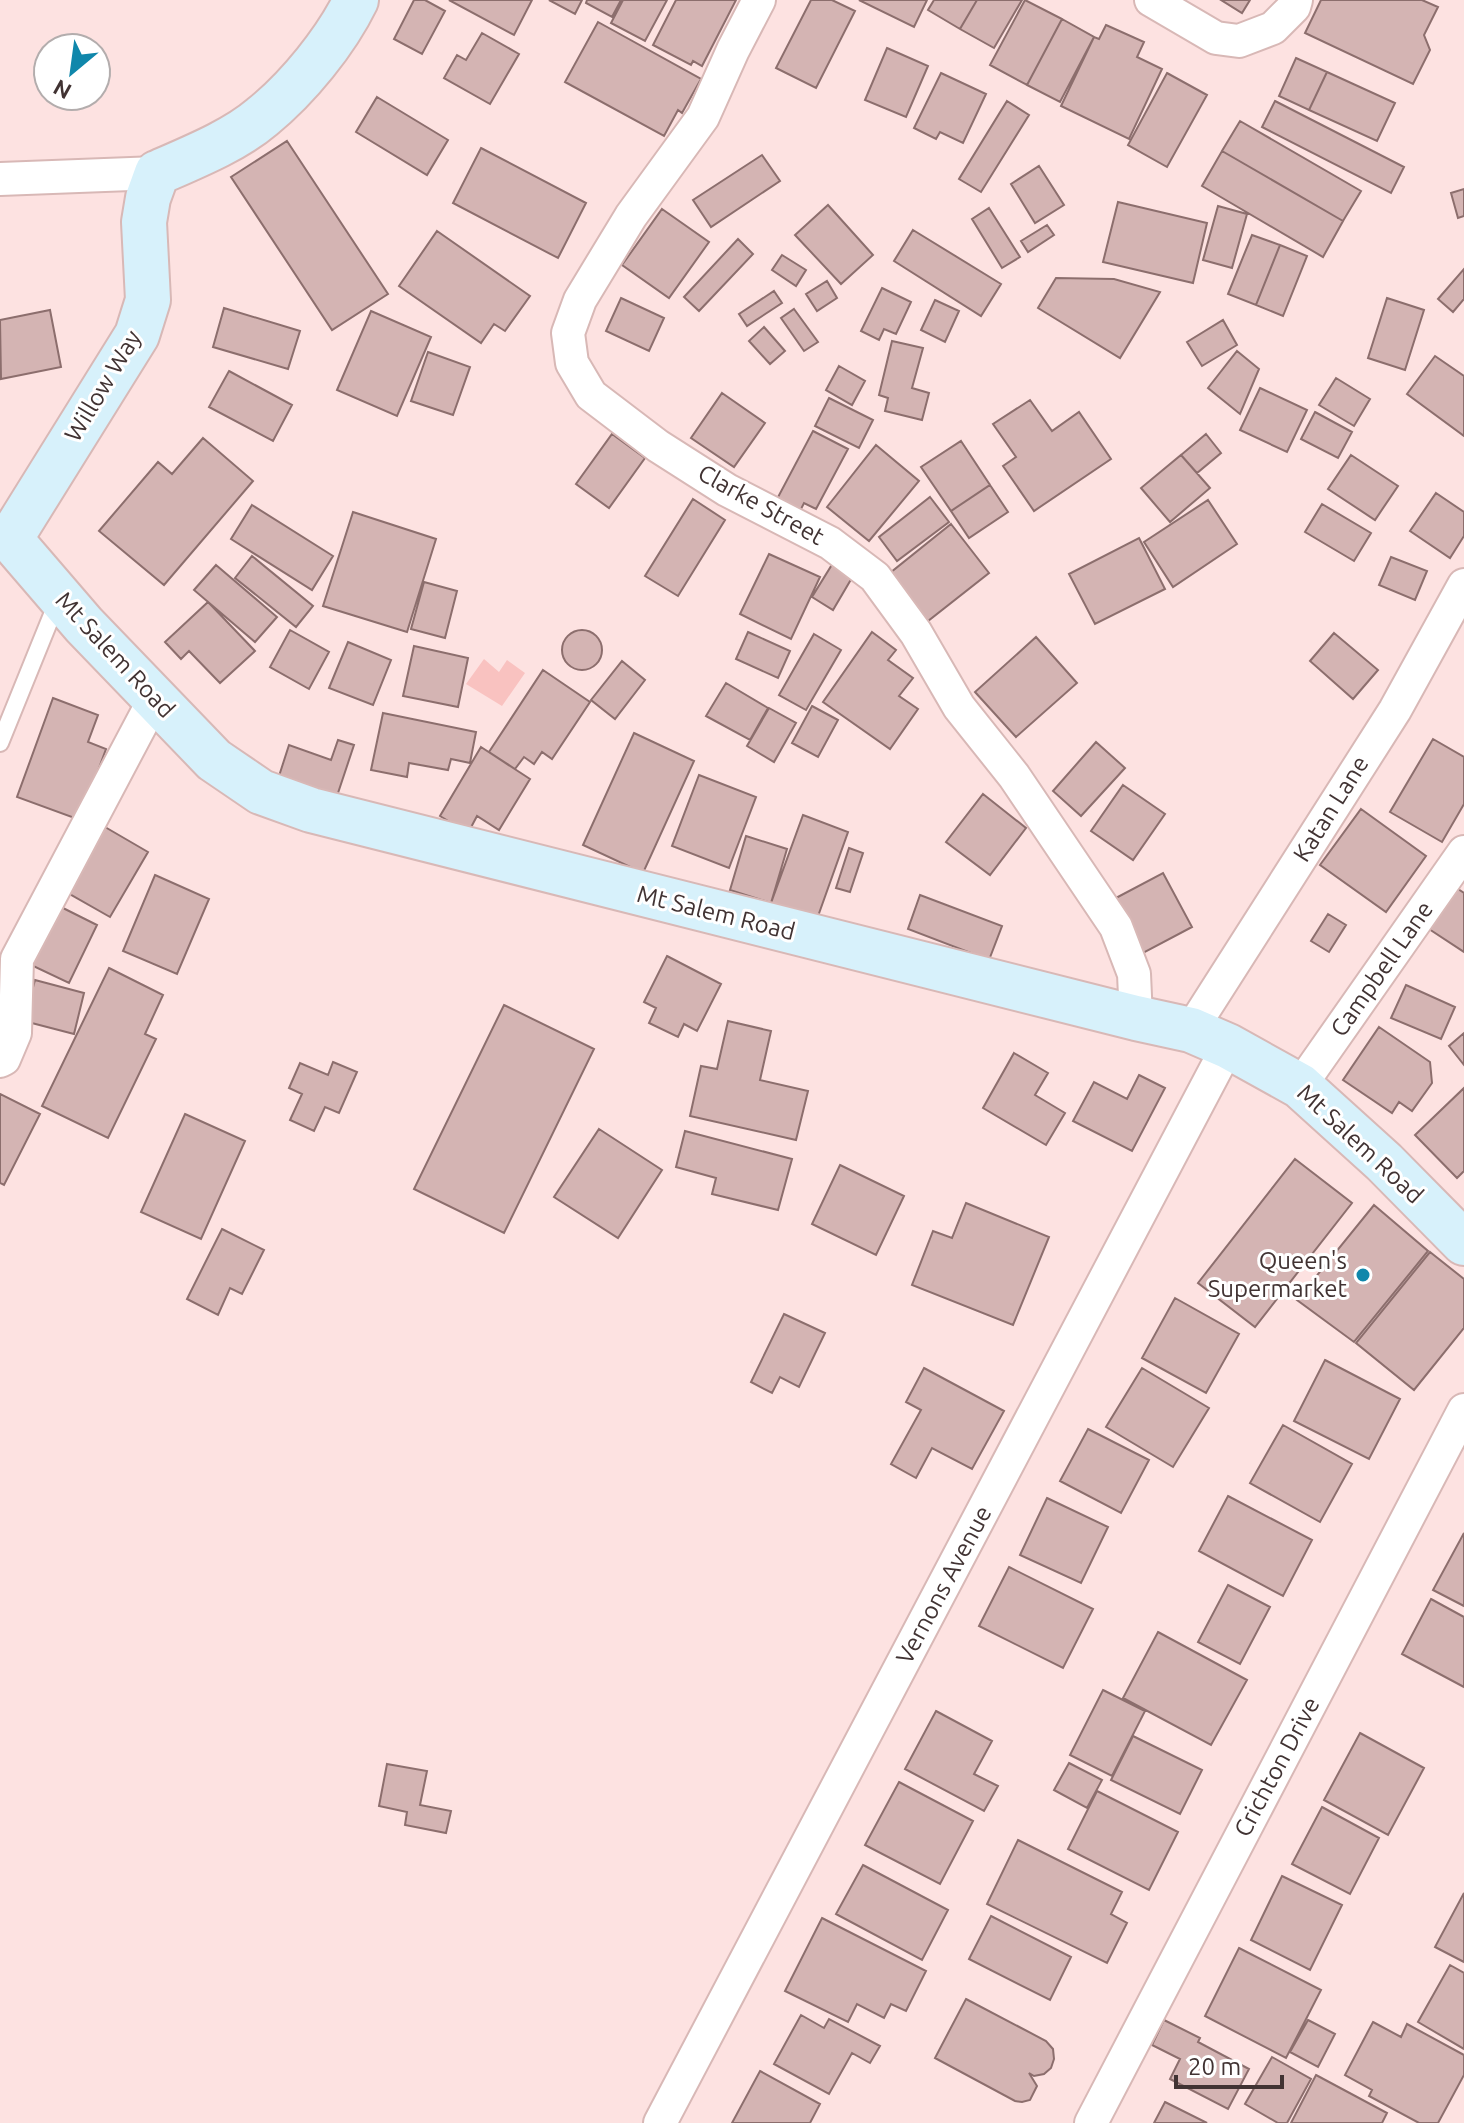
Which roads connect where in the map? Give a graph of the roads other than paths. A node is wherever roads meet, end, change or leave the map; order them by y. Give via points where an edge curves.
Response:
1 (356, 0) edge
2 (759, 0) edge
3 (1151, 0) edge
4 (1296, 0) edge
5 (157, 173) junction
6 (0, 179) edge
7 (5, 537) edge
8 (1464, 585) edge
9 (60, 595) junction
10 (155, 698) junction
11 (0, 743) edge
12 (1464, 852) edge
13 (1136, 1018) junction
14 (1210, 1038) junction
15 (0, 1061) edge
16 (1300, 1086) junction
17 (1464, 1243) edge
18 (1464, 1410) edge
19 (660, 2123) edge
20 (1091, 2123) edge

1 - 5 street via 309,71 261,118
2 - 13 street, Clarke Street via 703,117 631,216 580,300 568,333 572,363 591,395 658,446 727,490 830,543 875,577 916,633 959,707 1014,776 1116,927 1134,974
3 - 4 street via 1216,38 1239,41 1273,28
5 - 6 street
5 - 7 street, Willow Way via 144,222 148,300 137,335
7 - 9 street, Mt Salem Road
8 - 14 street, Katan Lane
9 - 10 street, Mt Salem Road
9 - 11 lane
10 - 13 street, Mt Salem Road via 214,760 261,792 311,810
10 - 15 street via 17,959 15,1033
12 - 16 street, Campbell Lane
13 - 14 street, Mt Salem Road
14 - 16 street, Mt Salem Road
14 - 19 street, Vernons Avenue
16 - 17 street, Mt Salem Road
18 - 20 street, Crichton Drive

